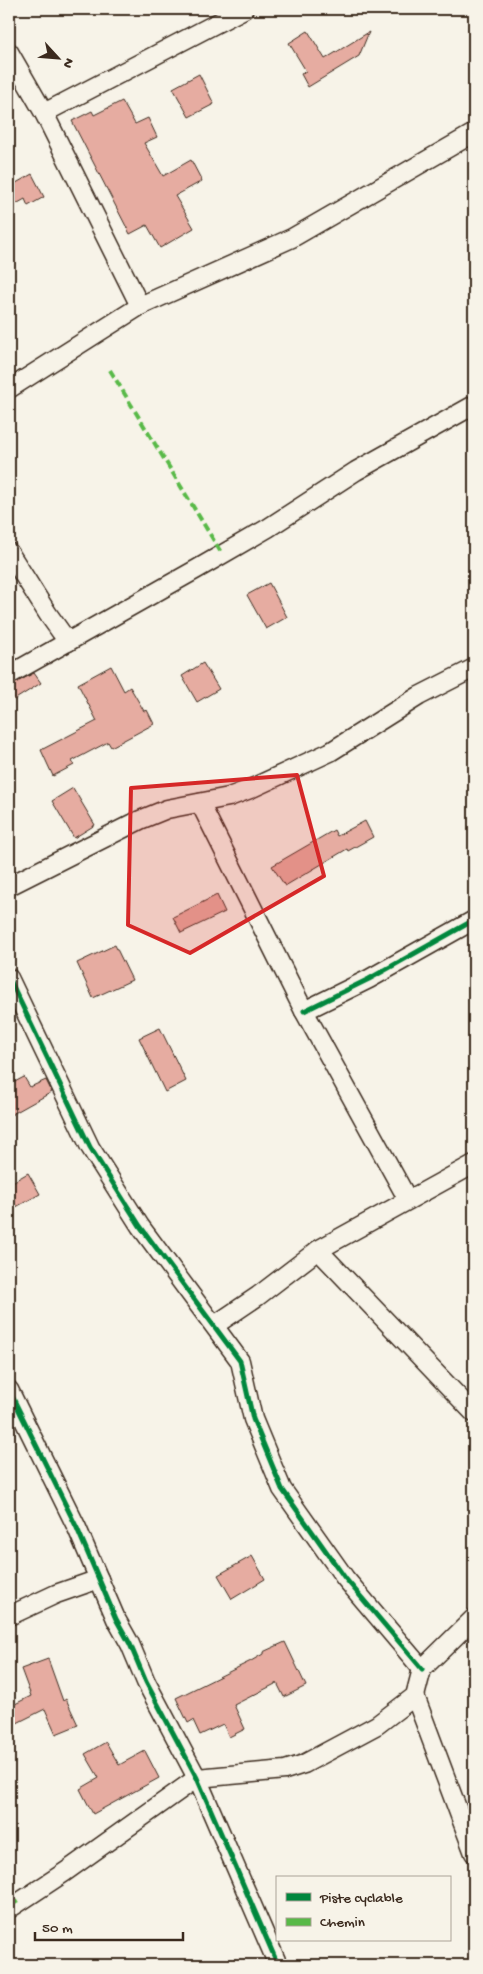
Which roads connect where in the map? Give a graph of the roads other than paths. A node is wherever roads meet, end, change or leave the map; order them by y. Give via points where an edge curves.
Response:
1 (244, 9) edge
2 (9, 52) edge
3 (44, 113) junction
4 (474, 133) edge
5 (140, 306) junction
6 (9, 389) edge
7 (474, 405) edge
8 (9, 552) edge
9 (68, 642) junction
10 (474, 668) edge
11 (9, 675) edge
12 (200, 803) junction
13 (9, 886) edge
14 (474, 920) edge
15 (9, 978) edge
16 (304, 1012) junction
17 (474, 1164) edge
18 (408, 1200) junction
19 (318, 1250) junction
20 (215, 1325) junction
21 (9, 1390) edge
22 (474, 1414) edge
23 (99, 1579) junction
24 (9, 1616) edge
25 (474, 1618) edge
26 (422, 1669) junction
27 (416, 1696) junction
28 (197, 1778) junction
29 (474, 1853) edge
30 (9, 1909) edge
31 (278, 1965) edge

1 - 3 street
2 - 3 street
3 - 5 street
4 - 5 street via 292,238
5 - 6 street
7 - 9 street
8 - 9 street
9 - 11 street
10 - 12 street via 419,696 330,752 250,789
12 - 13 street via 167,809 140,820
12 - 16 street
14 - 16 street via 369,980
15 - 20 street via 90,1147 140,1226
16 - 18 street
17 - 18 street
18 - 19 street
19 - 20 street
19 - 22 street
20 - 26 street via 240,1361 253,1419 282,1489 345,1578
21 - 23 street
23 - 24 street
23 - 28 street via 146,1682
25 - 26 street
26 - 27 street
27 - 28 street via 377,1725 304,1764 285,1770
27 - 29 street
28 - 30 street
28 - 31 street

